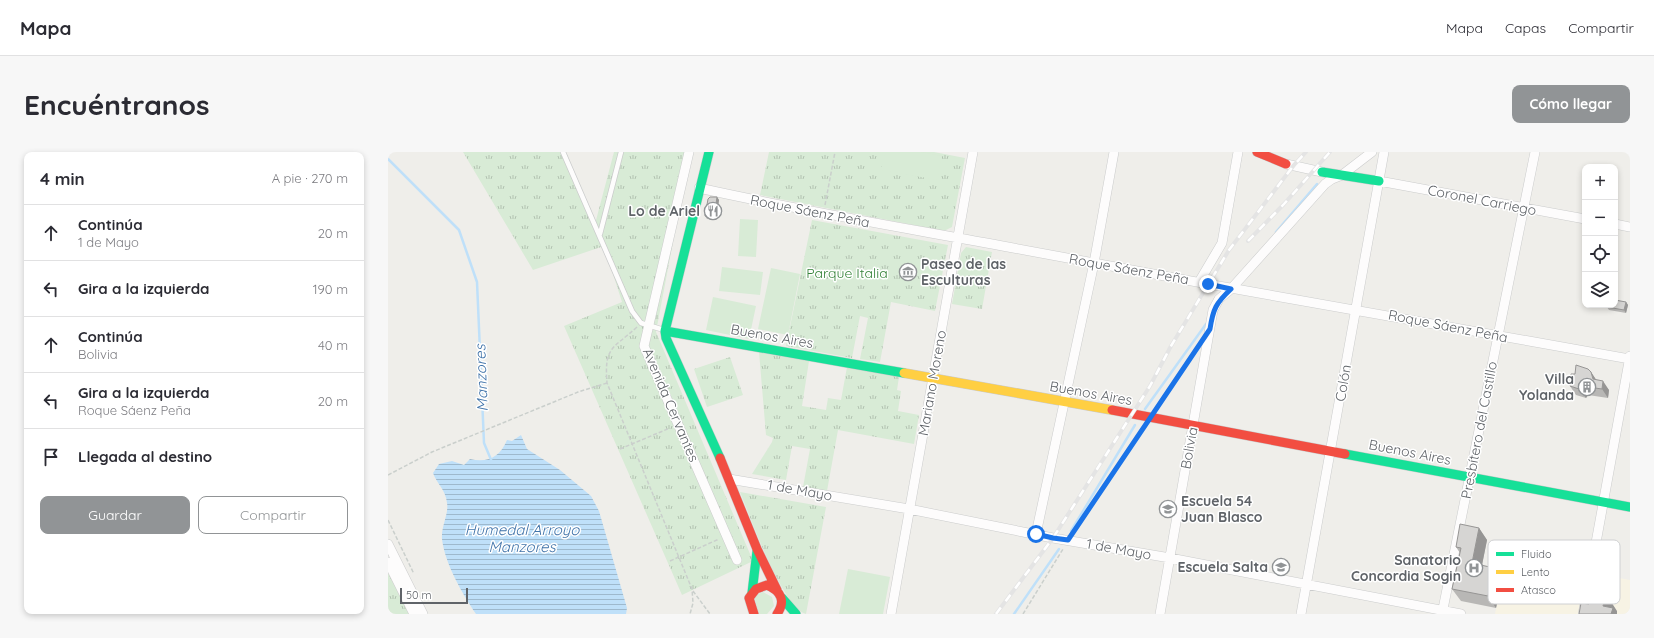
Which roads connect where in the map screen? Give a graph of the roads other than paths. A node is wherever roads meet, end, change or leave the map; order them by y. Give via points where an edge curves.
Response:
1 (563, 152) edge
2 (621, 152) edge
3 (689, 152) edge
4 (709, 152) edge
5 (973, 152) edge
6 (1114, 152) edge
7 (1238, 152) edge
8 (1257, 152) edge
9 (1372, 152) edge
10 (1384, 152) edge
11 (1535, 152) edge
12 (1342, 175) junction
13 (1379, 181) junction
14 (699, 188) junction
15 (1522, 208) junction
16 (1582, 218) edge
17 (1618, 225) edge
18 (1630, 227) edge
19 (600, 234) junction
20 (957, 238) junction
21 (1094, 263) junction
22 (1199, 282) junction
23 (1231, 289) junction
24 (1356, 309) junction
25 (645, 325) junction
26 (665, 331) junction
27 (1497, 336) junction
28 (1630, 358) edge
29 (933, 378) junction
30 (1063, 401) junction
31 (1193, 425) junction
32 (1330, 451) junction
33 (729, 478) junction
34 (1471, 479) junction
35 (1603, 502) junction
36 (1630, 508) edge
37 (909, 509) junction
38 (1036, 534) junction
39 (1596, 540) edge
40 (388, 544) edge
41 (757, 549) junction
42 (1170, 558) junction
43 (737, 560) dead end
44 (388, 562) edge
45 (1306, 584) junction
46 (779, 594) junction
47 (751, 595) junction
48 (1585, 604) edge
49 (1443, 612) edge
50 (414, 614) edge
51 (423, 614) edge
52 (742, 614) edge
53 (754, 614) edge
54 (777, 614) edge
55 (796, 614) edge
56 (891, 614) edge
57 (1160, 614) edge
58 (1301, 614) edge
59 (1461, 614) edge
60 (1583, 614) edge

1 - 19 lane
2 - 19 lane
3 - 25 street, Avenida Cervantes
4 - 14 street
5 - 20 street, Mariano Moreno
6 - 21 street
7 - 22 street via 1223,238
8 - 12 street via 1286,164
9 - 12 street, Bolivia
10 - 13 street, Colón
11 - 15 street, Presbítero del Castillo
12 - 13 street
12 - 23 street, Bolivia via 1325,184
13 - 15 street, Coronel Carriego
13 - 24 street, Colón
14 - 20 street, Roque Sáenz Peña via 824,215
14 - 26 street
15 - 16 street, Coronel Carriego
15 - 27 street, Presbítero del Castillo
17 - 18 street
19 - 25 lane via 632,311
20 - 21 street, Roque Sáenz Peña
20 - 29 street, Mariano Moreno
21 - 22 street, Roque Sáenz Peña
21 - 30 street
22 - 23 street, Roque Sáenz Peña
23 - 24 street, Roque Sáenz Peña
23 - 31 street, Bolivia via 1219,299 1213,310
24 - 27 street, Roque Sáenz Peña
24 - 32 street, Colón
25 - 26 lane
25 - 43 street, Avenida Cervantes via 644,346
26 - 29 street, Buenos Aires
26 - 33 street
27 - 28 street, Roque Sáenz Peña
27 - 34 street, Presbítero del Castillo
28 - 35 street
29 - 30 street, Buenos Aires
29 - 37 street, Mariano Moreno
30 - 31 street, Buenos Aires
30 - 38 street
31 - 32 street, Buenos Aires
31 - 42 street, Bolivia
32 - 34 street, Buenos Aires
32 - 45 street, Colón
33 - 37 street, 1 de Mayo
33 - 41 street
34 - 35 street, Buenos Aires
34 - 49 street, Presbítero del Castillo
35 - 36 street, Buenos Aires
35 - 39 street
37 - 38 street, 1 de Mayo
37 - 56 street, Mariano Moreno
38 - 42 street, 1 de Mayo
40 - 51 street
41 - 46 street
41 - 47 street
42 - 45 street, 1 de Mayo
42 - 57 street, Bolivia
44 - 50 street
45 - 49 street, 1 de Mayo
45 - 58 street, Colón
46 - 47 street via 767,585 756,589
46 - 54 street via 782,608
46 - 55 street
47 - 52 street
47 - 53 street via 750,609
48 - 60 street
49 - 59 street, 1 de Mayo

